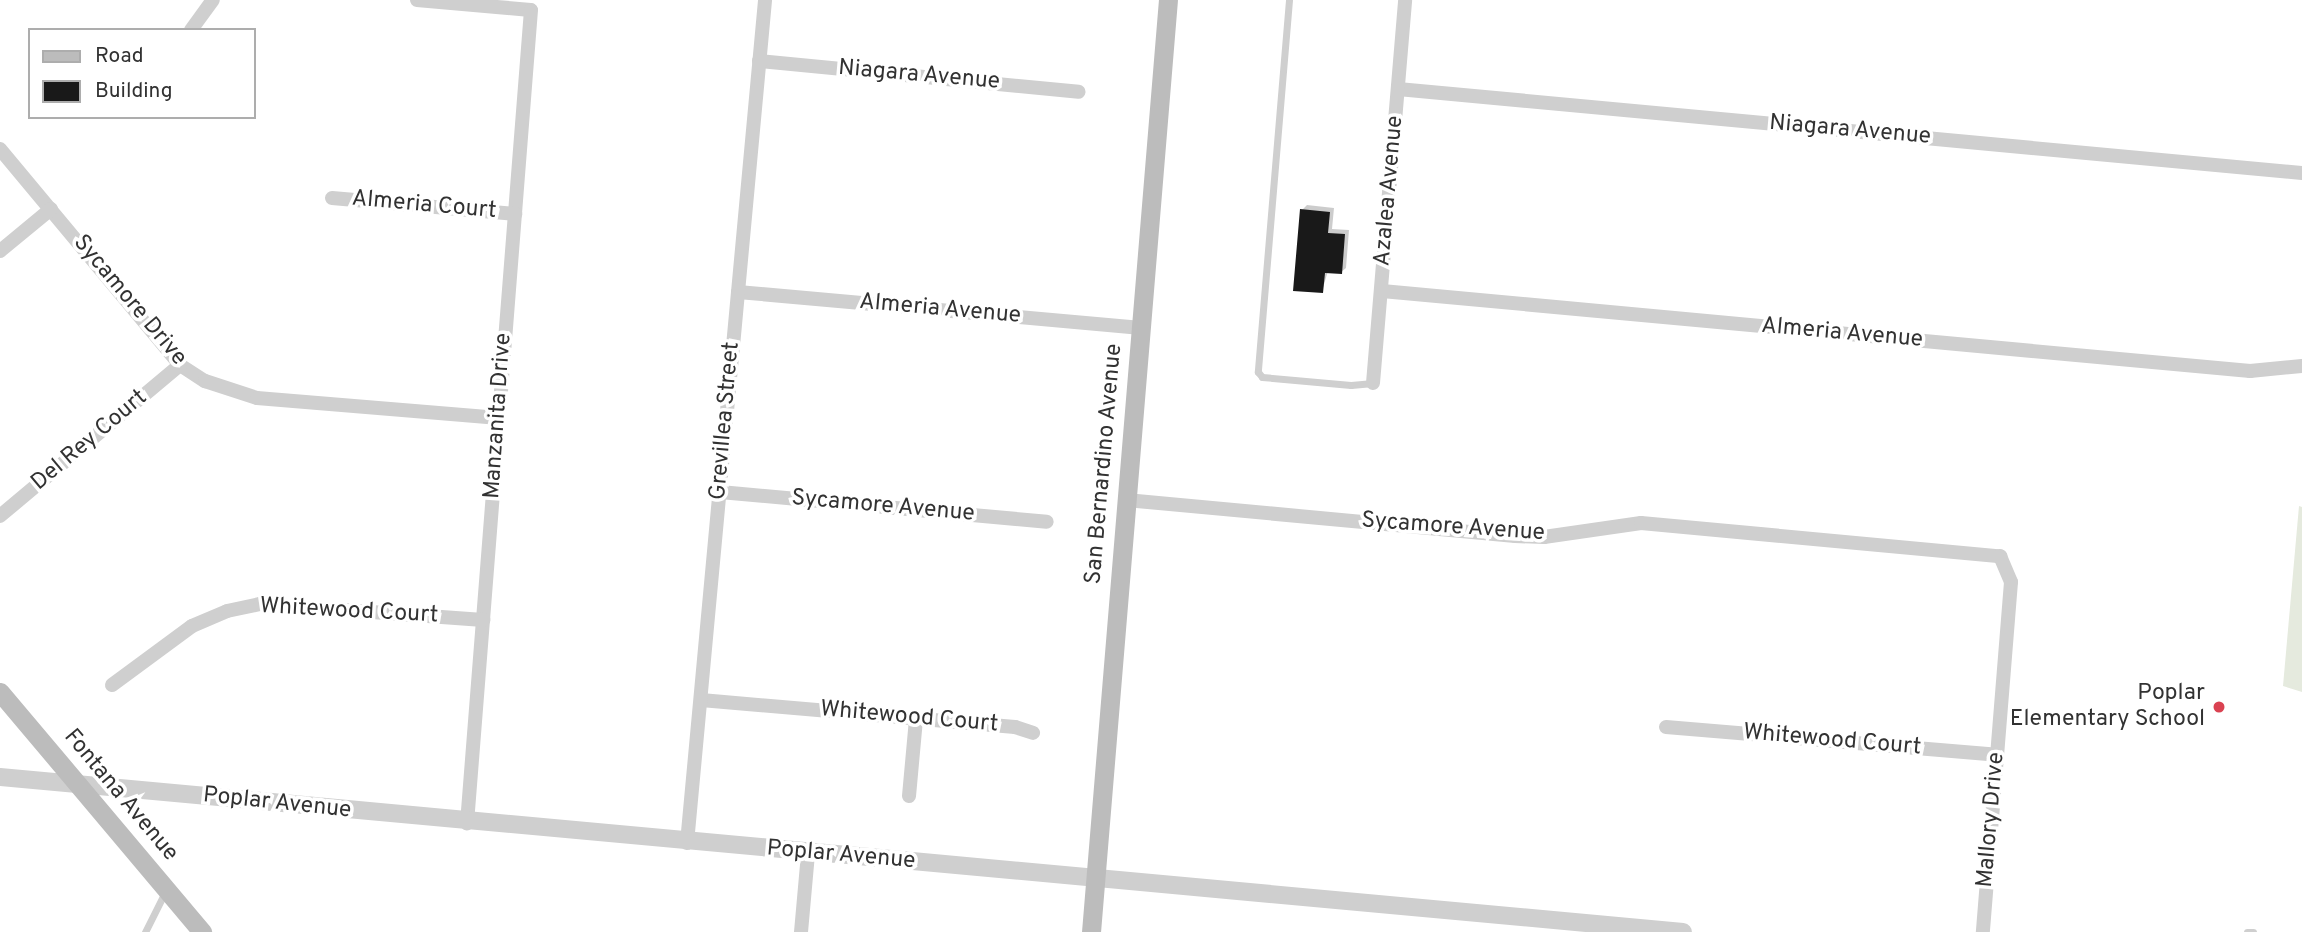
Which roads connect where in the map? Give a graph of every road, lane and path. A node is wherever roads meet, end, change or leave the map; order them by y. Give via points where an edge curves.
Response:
1 (213, 0) edge
2 (417, 0) edge
3 (765, 0) edge
4 (1168, 0) edge
5 (1289, 0) edge
6 (1405, 0) edge
7 (192, 28) edge
8 (759, 61) junction
9 (1398, 89) junction
10 (1079, 92) dead end
11 (0, 149) edge
12 (2302, 173) edge
13 (332, 198) dead end
14 (51, 209) junction
15 (515, 215) junction
16 (0, 251) edge
17 (1382, 291) junction
18 (738, 292) junction
19 (1142, 328) junction
20 (180, 365) junction
21 (2302, 366) edge
22 (1373, 383) joint
23 (499, 418) junction
24 (720, 492) junction
25 (1126, 500) junction
26 (0, 516) edge
27 (1047, 522) dead end
28 (2011, 582) joint
29 (483, 620) junction
30 (112, 685) dead end
31 (0, 692) edge
32 (701, 700) junction
33 (916, 719) junction
34 (1666, 727) dead end
35 (1033, 733) dead end
36 (1997, 755) junction
37 (0, 777) edge
38 (78, 785) junction
39 (909, 796) dead end
40 (467, 823) junction
41 (687, 843) junction
42 (808, 853) junction
43 (1095, 878) junction
44 (166, 889) junction
45 (145, 932) edge
46 (202, 932) edge
47 (801, 932) edge
48 (1091, 932) edge
49 (1683, 932) edge
50 (1983, 932) edge
51 (2248, 932) edge
52 (2253, 932) edge

1 - 7 street
2 - 15 street, Manzanita Drive via 531,10
3 - 8 street, Grevillea Street
4 - 19 main road, San Bernardino Avenue
5 - 22 lane via 1258,372 1262,377
6 - 9 street, Azalea Avenue
8 - 10 street, Niagara Avenue
8 - 18 street, Grevillea Street
9 - 12 street, Niagara Avenue
9 - 17 street, Azalea Avenue
11 - 14 street, Sycamore Drive
13 - 15 street, Almeria Court
14 - 16 street
14 - 20 street, Sycamore Drive
15 - 23 street, Manzanita Drive
17 - 21 street, Almeria Avenue via 2250,371
17 - 22 street, Azalea Avenue
18 - 19 street, Almeria Avenue
18 - 24 street, Grevillea Street
19 - 25 main road, San Bernardino Avenue
20 - 23 street, Sycamore Drive via 205,381 257,398
20 - 26 street, Del Rey Court
23 - 29 street, Manzanita Drive
24 - 27 street, Sycamore Avenue
24 - 32 street, Grevillea Street
25 - 28 street, Sycamore Avenue via 1516,536 1544,537 1641,523 1989,551 2006,562
25 - 43 main road, San Bernardino Avenue
28 - 36 street, Mallory Drive
29 - 30 street, Whitewood Court via 260,604 192,626
29 - 40 street, Manzanita Drive
31 - 38 main road, Fontana Avenue
32 - 33 street, Whitewood Court
32 - 41 street, Grevillea Street
33 - 35 street, Whitewood Court via 1016,727
33 - 39 street
34 - 36 street, Whitewood Court
36 - 50 street, Mallory Drive
37 - 38 street, Poplar Avenue
38 - 40 street, Poplar Avenue
38 - 44 main road, Fontana Avenue
40 - 41 street, Poplar Avenue
41 - 42 street, Poplar Avenue
42 - 43 street, Poplar Avenue
42 - 47 street
43 - 48 main road, San Bernardino Avenue
43 - 49 street, Poplar Avenue
44 - 45 lane
44 - 46 main road, Fontana Avenue
51 - 52 lane

